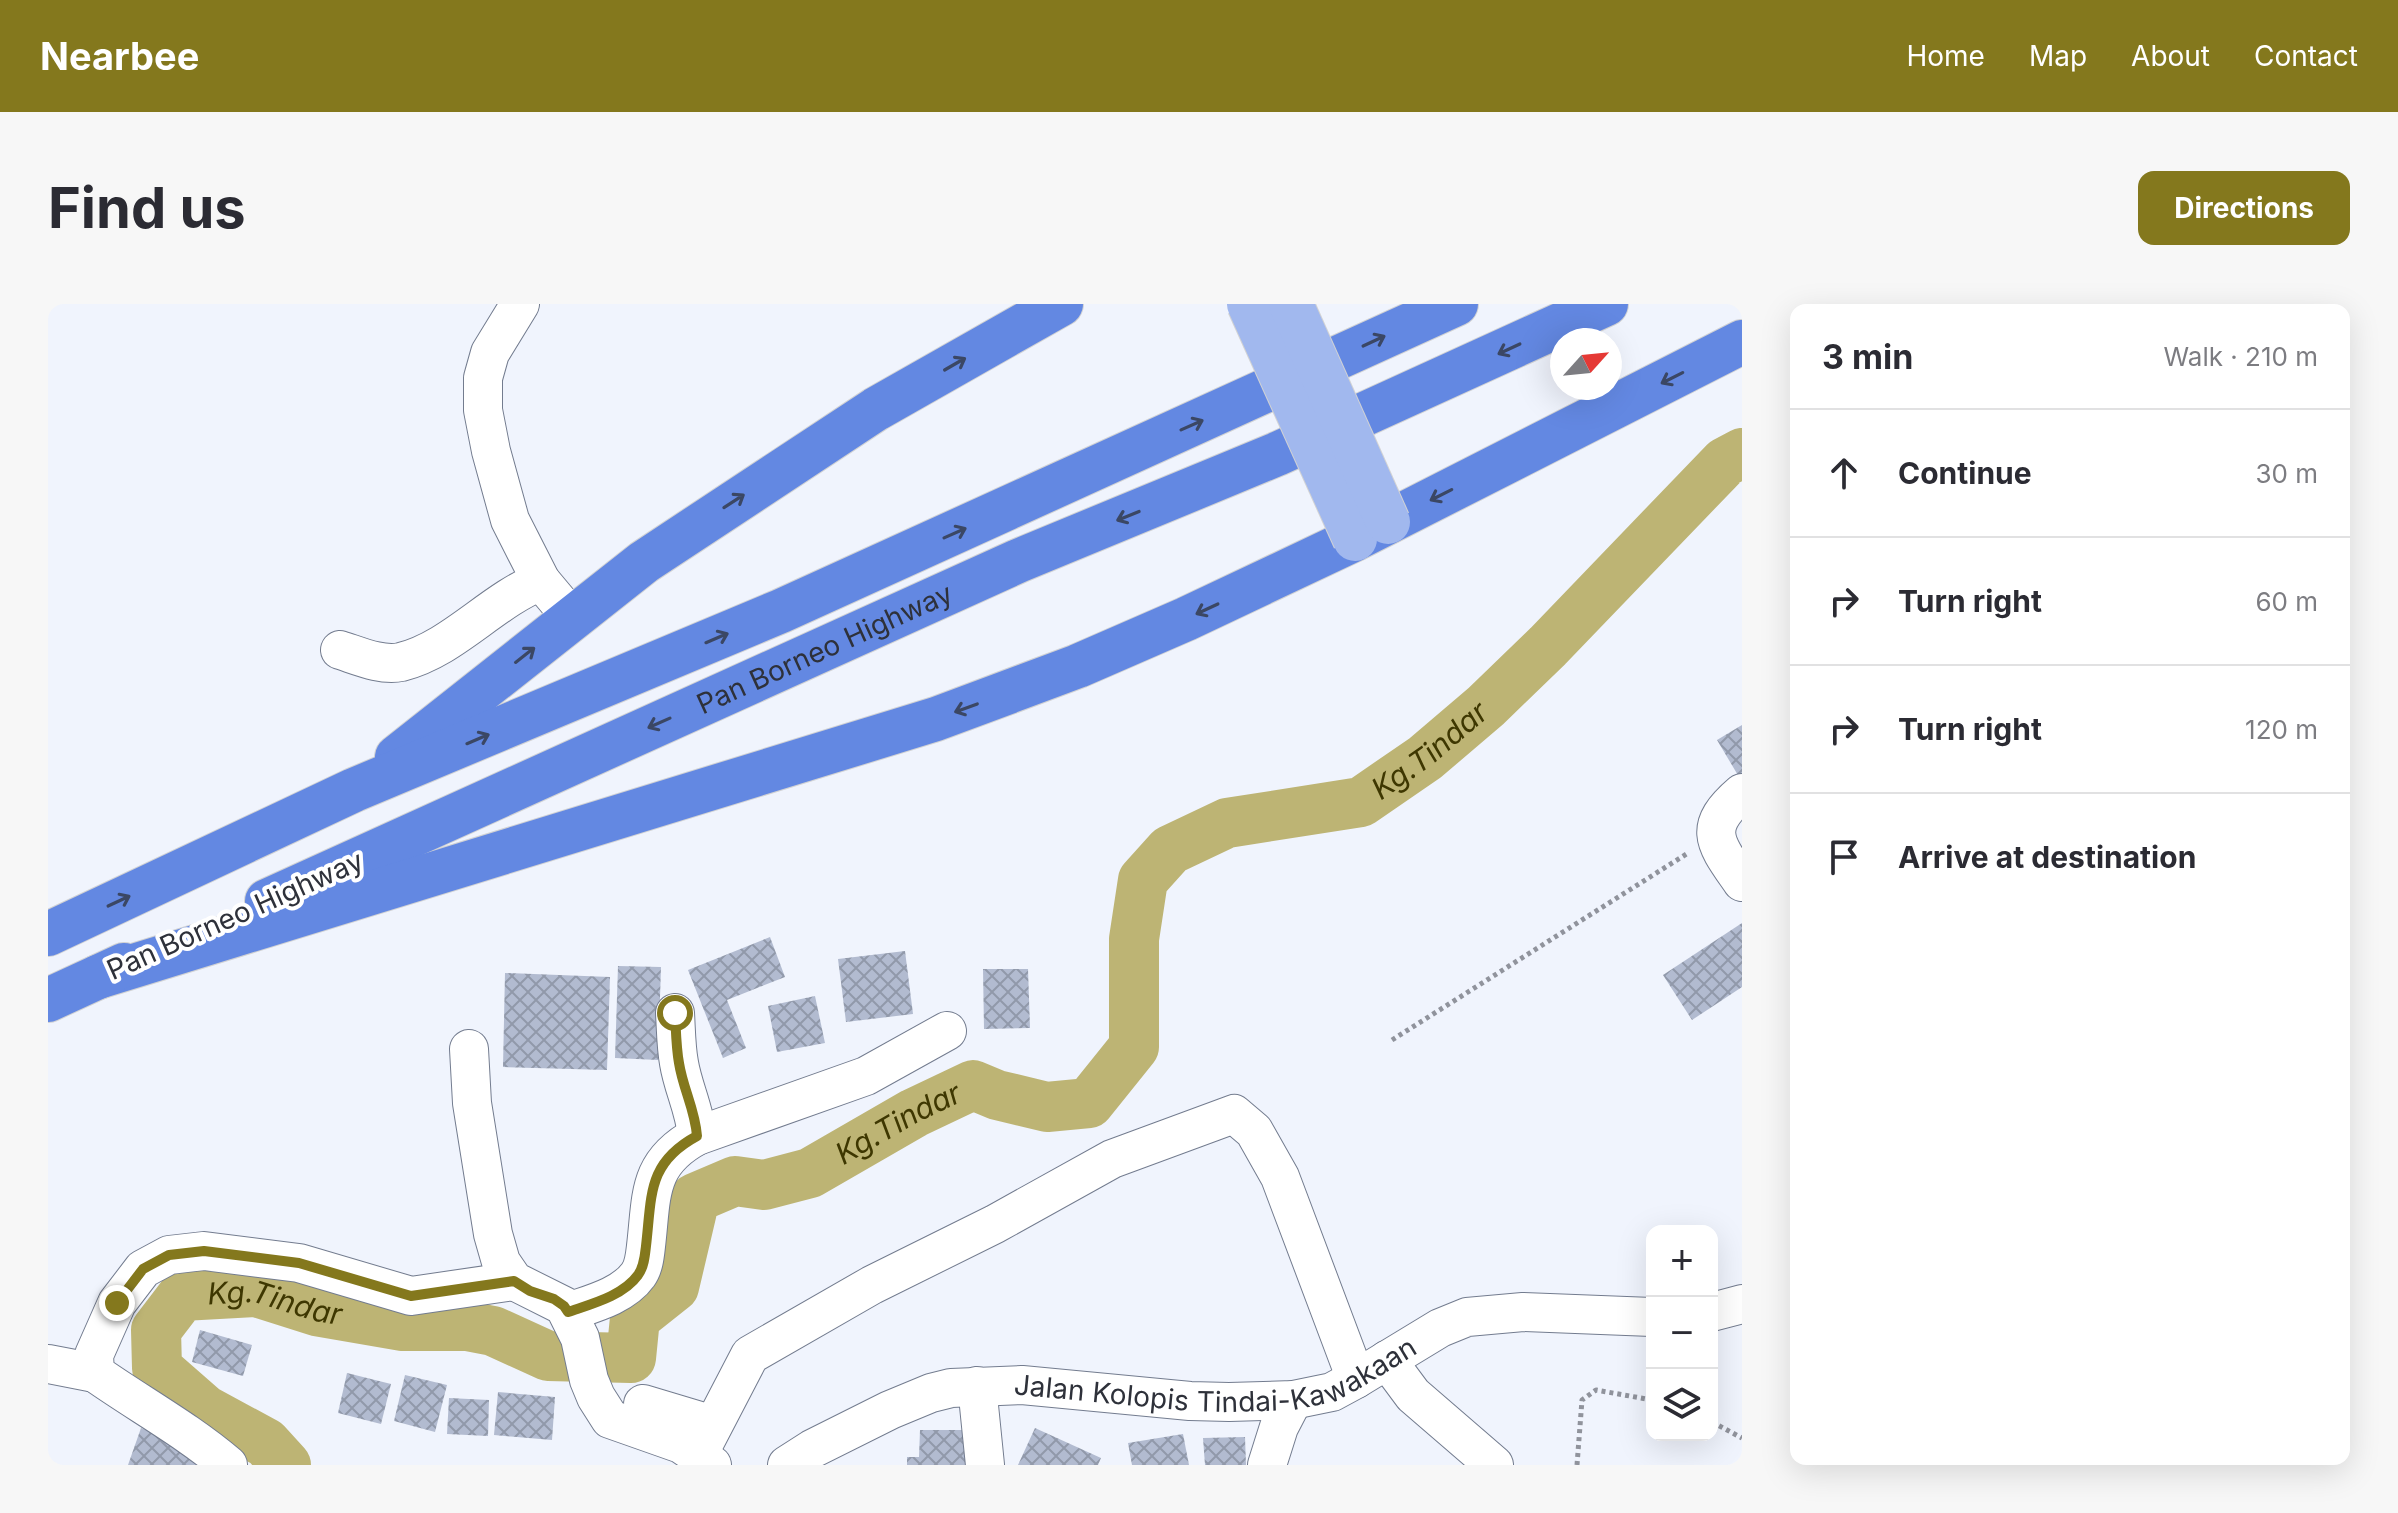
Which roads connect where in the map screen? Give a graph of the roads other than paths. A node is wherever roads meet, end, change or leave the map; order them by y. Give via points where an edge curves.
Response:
1 (520, 304) edge
2 (1061, 304) edge
3 (1249, 304) edge
4 (1291, 304) edge
5 (1456, 304) edge
6 (1606, 304) edge
7 (1742, 342) edge
8 (1372, 530) junction
9 (541, 581) junction
10 (572, 618) junction
11 (340, 650) dead end
12 (354, 790) junction
13 (1742, 793) edge
14 (1742, 882) edge
15 (48, 934) edge
16 (98, 977) junction
17 (48, 1000) edge
18 (675, 1013) dead end
19 (947, 1031) dead end
20 (469, 1049) dead end
21 (697, 1136) junction
22 (514, 1281) junction
23 (1742, 1304) edge
24 (1718, 1310) edge
25 (1646, 1317) edge
26 (574, 1325) junction
27 (48, 1364) edge
28 (1372, 1370) junction
29 (95, 1373) junction
30 (987, 1385) junction
31 (1293, 1400) junction
32 (643, 1404) dead end
33 (708, 1448) edge
34 (999, 1459) edge
35 (228, 1465) edge
36 (787, 1465) edge
37 (1267, 1465) edge
38 (1494, 1465) edge

1 - 9 street via 490,353 483,410 510,520
10 -> 2 highway via 657,553 876,409
3 - 8 main road, bridge
4 - 8 main road, bridge
12 -> 5 highway, Pan Borneo Highway via 781,611
6 -> 16 highway, Pan Borneo Highway via 1277,454 1018,561
7 -> 8 highway
8 -> 16 highway via 1078,666 936,719
9 - 10 street
9 - 11 street via 520,589 437,647 399,662 370,661
12 -> 10 highway
15 -> 12 highway, Pan Borneo Highway
13 - 14 street via 1716,823 1716,836
16 - 17 highway, Pan Borneo Highway
18 - 21 street via 678,1061 696,1114
19 - 21 street via 866,1076
20 - 22 street via 493,1234 501,1262
21 - 26 street via 669,1156 656,1175 639,1275
22 - 26 street via 564,1306
22 - 29 street via 411,1296 299,1263 204,1251 169,1255 143,1269 117,1303 94,1355
23 - 24 street
25 - 28 street, Jalan Kolopis Tindai-Kawakaan via 1523,1312 1467,1317
26 - 33 street via 589,1380 610,1419
27 - 29 street
28 - 31 street, Jalan Kolopis Tindai-Kawakaan via 1332,1392
28 - 33 street via 1280,1177 1254,1131 1234,1114 1112,1159 750,1355
28 - 38 street via 1413,1395
29 - 35 street
30 - 31 street, Jalan Kolopis Tindai-Kawakaan via 1190,1401
30 - 34 street
30 - 36 street, Jalan Kolopis Tindai-Kawakaan via 931,1393
31 - 37 street
32 - 33 street

